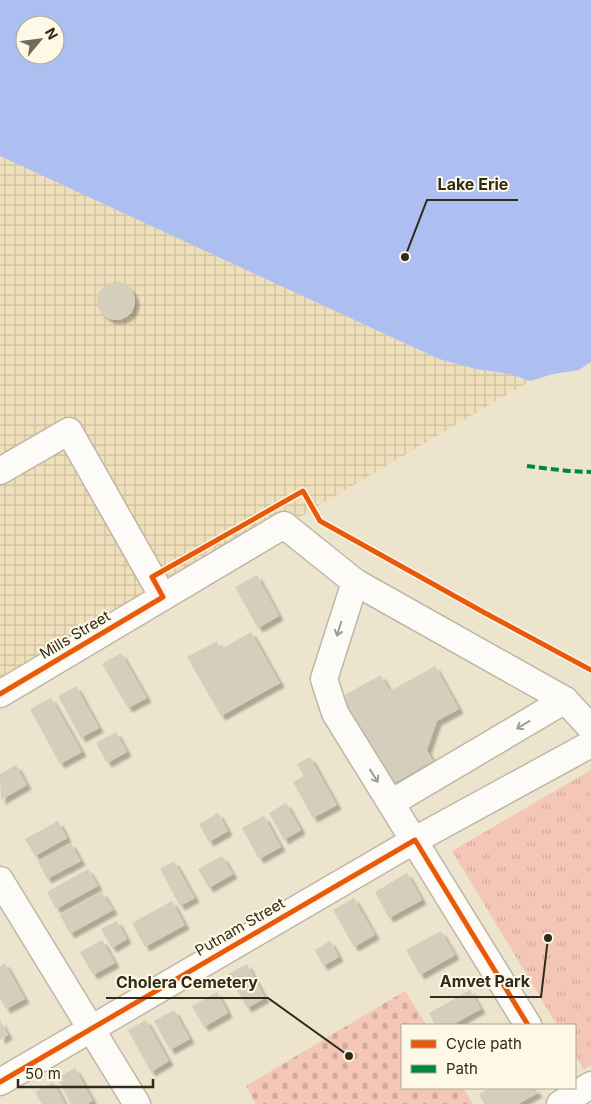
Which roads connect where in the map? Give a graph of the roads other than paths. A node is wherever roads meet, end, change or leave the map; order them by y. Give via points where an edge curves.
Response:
1 (0, 471) edge
2 (354, 582) junction
3 (163, 597) junction
4 (0, 694) edge
5 (565, 700) junction
6 (591, 728) edge
7 (591, 744) edge
8 (391, 803) junction
9 (415, 840) junction
10 (0, 880) edge
11 (527, 1024) edge
12 (90, 1029) junction
13 (0, 1082) edge
14 (137, 1104) edge

1 - 3 street via 69,431
2 - 3 street, Mills Street via 284,526
2 - 5 street
2 -> 8 street via 324,679 335,713
3 - 4 street, Mills Street
5 - 6 street
5 -> 8 street
7 - 9 street, Putnam Street
8 - 9 street
9 - 11 street
9 - 12 street, Putnam Street
10 - 12 street
12 - 13 street, Putnam Street
12 - 14 street

